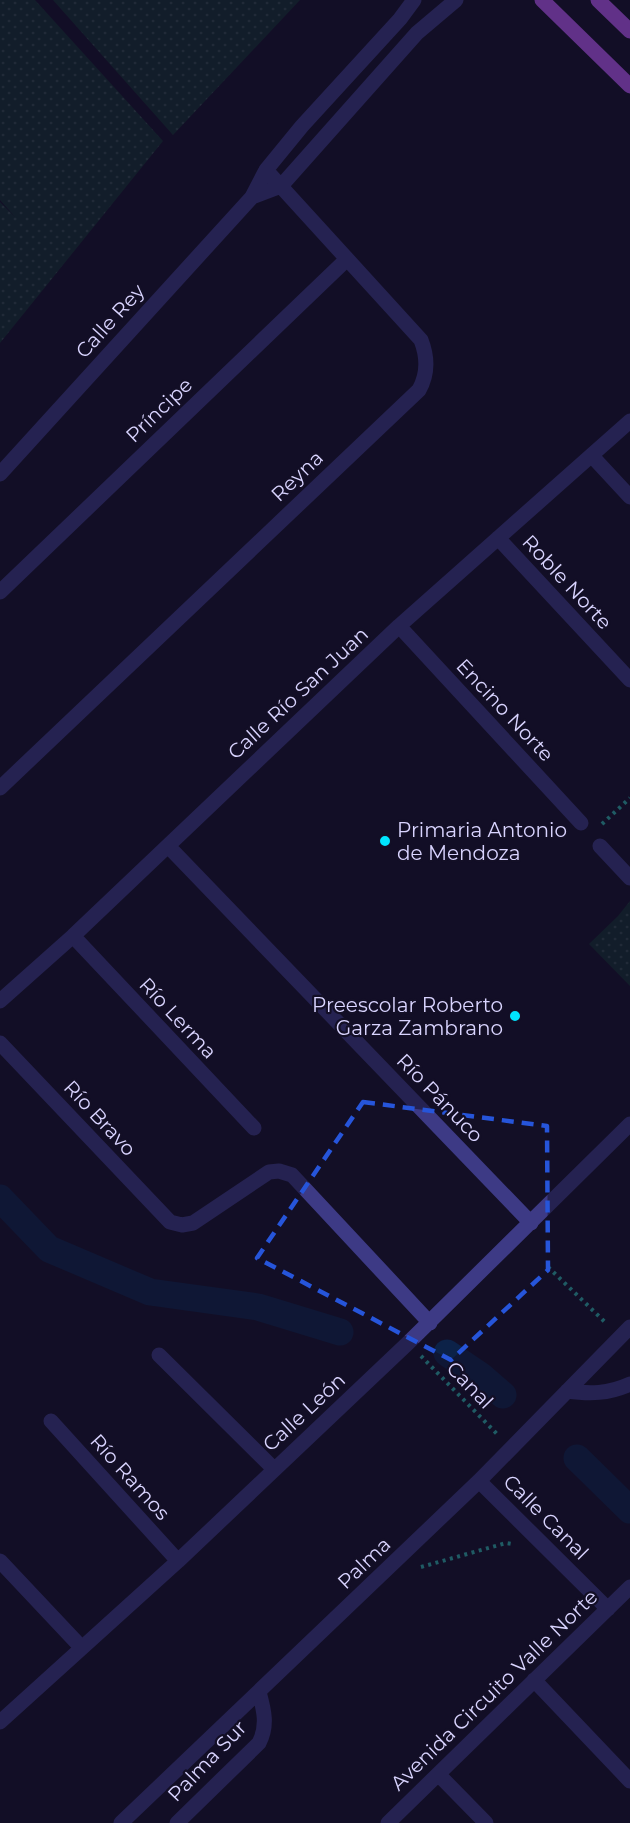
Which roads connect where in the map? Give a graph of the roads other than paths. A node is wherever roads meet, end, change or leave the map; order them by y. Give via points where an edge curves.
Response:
1 (414, 0) edge
2 (456, 0) edge
3 (542, 0) edge
4 (552, 0) edge
5 (598, 0) edge
6 (400, 19) junction
7 (569, 26) junction
8 (630, 31) edge
9 (417, 33) junction
10 (630, 86) edge
11 (266, 170) junction
12 (281, 186) junction
13 (252, 197) junction
14 (346, 259) junction
15 (630, 421) edge
16 (592, 456) junction
17 (0, 474) edge
18 (630, 496) edge
19 (498, 538) junction
20 (0, 592) edge
21 (399, 626) junction
22 (630, 680) edge
23 (0, 788) edge
24 (581, 823) dead end
25 (168, 846) junction
26 (600, 846) dead end
27 (630, 878) edge
28 (73, 936) junction
29 (0, 1000) edge
30 (0, 1043) edge
31 (630, 1124) edge
32 (254, 1128) dead end
33 (531, 1223) junction
34 (430, 1323) junction
35 (625, 1332) edge
36 (159, 1355) dead end
37 (630, 1384) edge
38 (567, 1391) junction
39 (51, 1421) dead end
40 (274, 1469) junction
41 (479, 1481) junction
42 (0, 1561) edge
43 (178, 1561) junction
44 (629, 1592) edge
45 (608, 1609) junction
46 (81, 1647) junction
47 (534, 1680) junction
48 (259, 1692) junction
49 (0, 1722) edge
50 (438, 1774) junction
51 (630, 1781) edge
52 (121, 1823) edge
53 (177, 1823) edge
54 (388, 1823) edge
55 (486, 1823) edge

1 - 6 street, Calle Rey
2 - 9 street, Calle Rey
3 - 7 main road
4 - 7 main road
5 - 8 main road
6 - 9 street
6 - 11 street, Calle Rey
7 - 10 main road
9 - 12 street, Calle Rey
11 - 12 street, Reyna
11 - 13 street, Calle Rey
12 - 13 street, Calle Rey
12 - 14 street, Reyna
13 - 17 street, Calle Rey
14 - 20 street, Príncipe
14 - 23 street, Reyna via 421,340 425,351 424,381
15 - 16 street, Calle Río San Juan
16 - 18 street
16 - 19 street, Calle Río San Juan
19 - 21 street, Calle Río San Juan
19 - 22 street, Roble Norte
21 - 24 street, Encino Norte
21 - 25 street, Calle Río San Juan
25 - 28 street, Calle Río San Juan
25 - 33 street, Río Pánuco
26 - 27 street
28 - 29 street, Calle Río San Juan
28 - 32 street, Río Lerma
30 - 34 street, Río Bravo via 170,1222 193,1223 269,1172 292,1175
31 - 33 street, Calle León
33 - 34 street, Calle León
34 - 40 street, Calle León
35 - 38 street, Palma
36 - 40 street
37 - 38 street via 591,1395
38 - 41 street, Palma
39 - 43 street, Río Ramos
40 - 43 street, Calle León
41 - 45 street, Calle Canal
41 - 48 street, Palma
42 - 46 street
43 - 46 street, Calle León
44 - 45 street, Avenida Circuito Valle Norte
45 - 47 street, Avenida Circuito Valle Norte
46 - 49 street, Calle León
47 - 50 street, Avenida Circuito Valle Norte
47 - 51 street
48 - 52 street, Palma
48 - 53 street, Palma Sur via 265,1725 259,1743
50 - 54 street, Avenida Circuito Valle Norte
50 - 55 street

